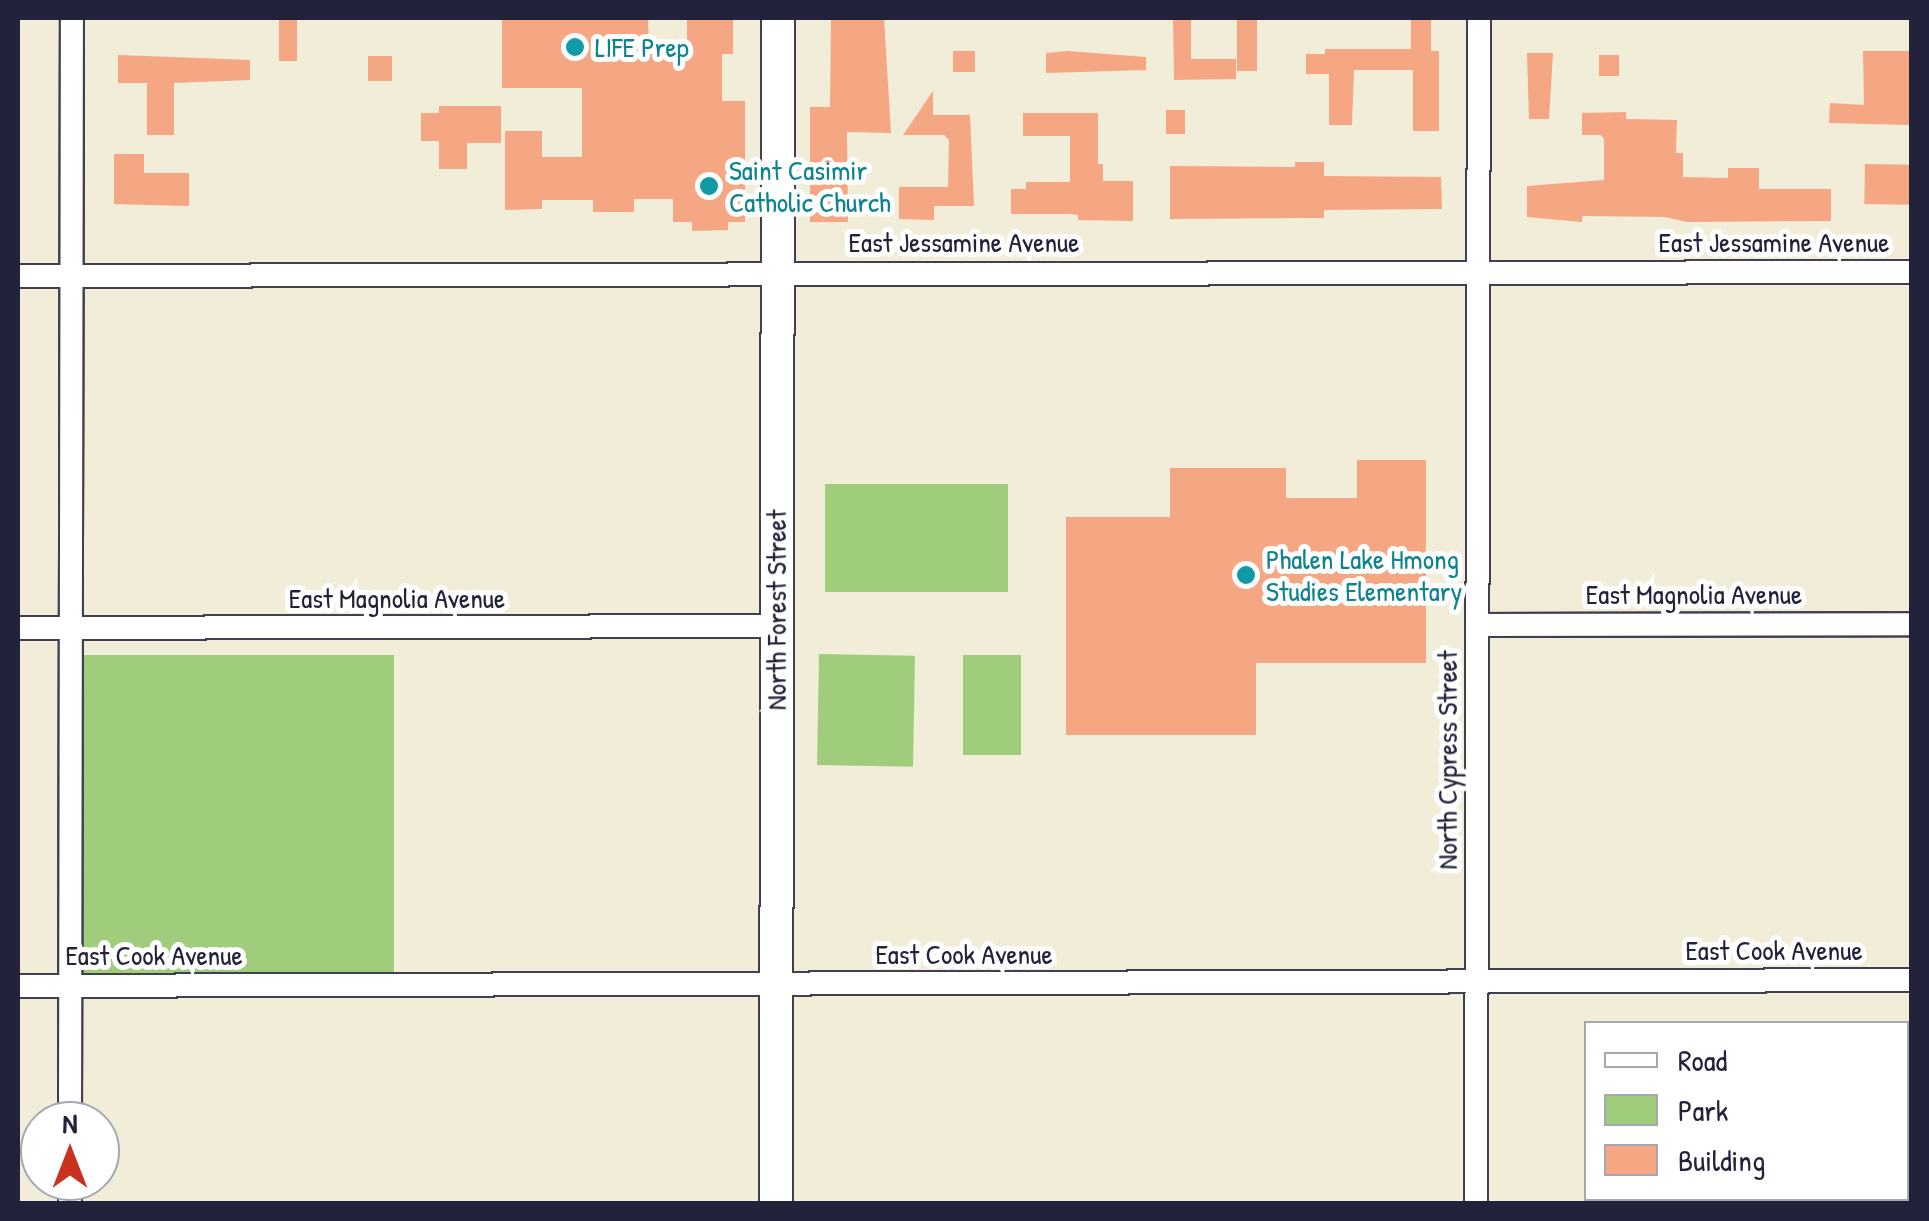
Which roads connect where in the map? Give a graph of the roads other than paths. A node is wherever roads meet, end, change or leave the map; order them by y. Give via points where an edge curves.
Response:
1 (72, 18) edge
2 (778, 18) edge
3 (1479, 18) edge
4 (777, 272) junction
5 (1478, 272) junction
6 (1912, 272) edge
7 (18, 276) edge
8 (72, 276) junction
9 (1912, 624) edge
10 (1477, 625) junction
11 (776, 626) junction
12 (18, 628) edge
13 (71, 628) junction
14 (1912, 980) edge
15 (1476, 982) junction
16 (776, 985) junction
17 (18, 986) edge
18 (70, 986) junction
19 (70, 1101) edge
20 (776, 1204) edge
21 (1476, 1204) edge

1 - 8 street
2 - 4 street, North Forest Street
3 - 5 street, North Cypress Street
4 - 5 street, East Jessamine Avenue
4 - 8 street, East Jessamine Avenue
4 - 11 street, North Forest Street
5 - 6 street, East Jessamine Avenue
5 - 10 street, North Cypress Street
7 - 8 street, East Jessamine Avenue
8 - 13 street
9 - 10 street, East Magnolia Avenue
10 - 15 street, North Cypress Street
11 - 13 street, East Magnolia Avenue
11 - 16 street, North Forest Street
12 - 13 street, East Magnolia Avenue
13 - 18 street
14 - 15 street, East Cook Avenue
15 - 16 street, East Cook Avenue
15 - 21 street, North Cypress Street
16 - 18 street, East Cook Avenue
16 - 20 street, North Forest Street
17 - 18 street, East Cook Avenue
18 - 19 street

